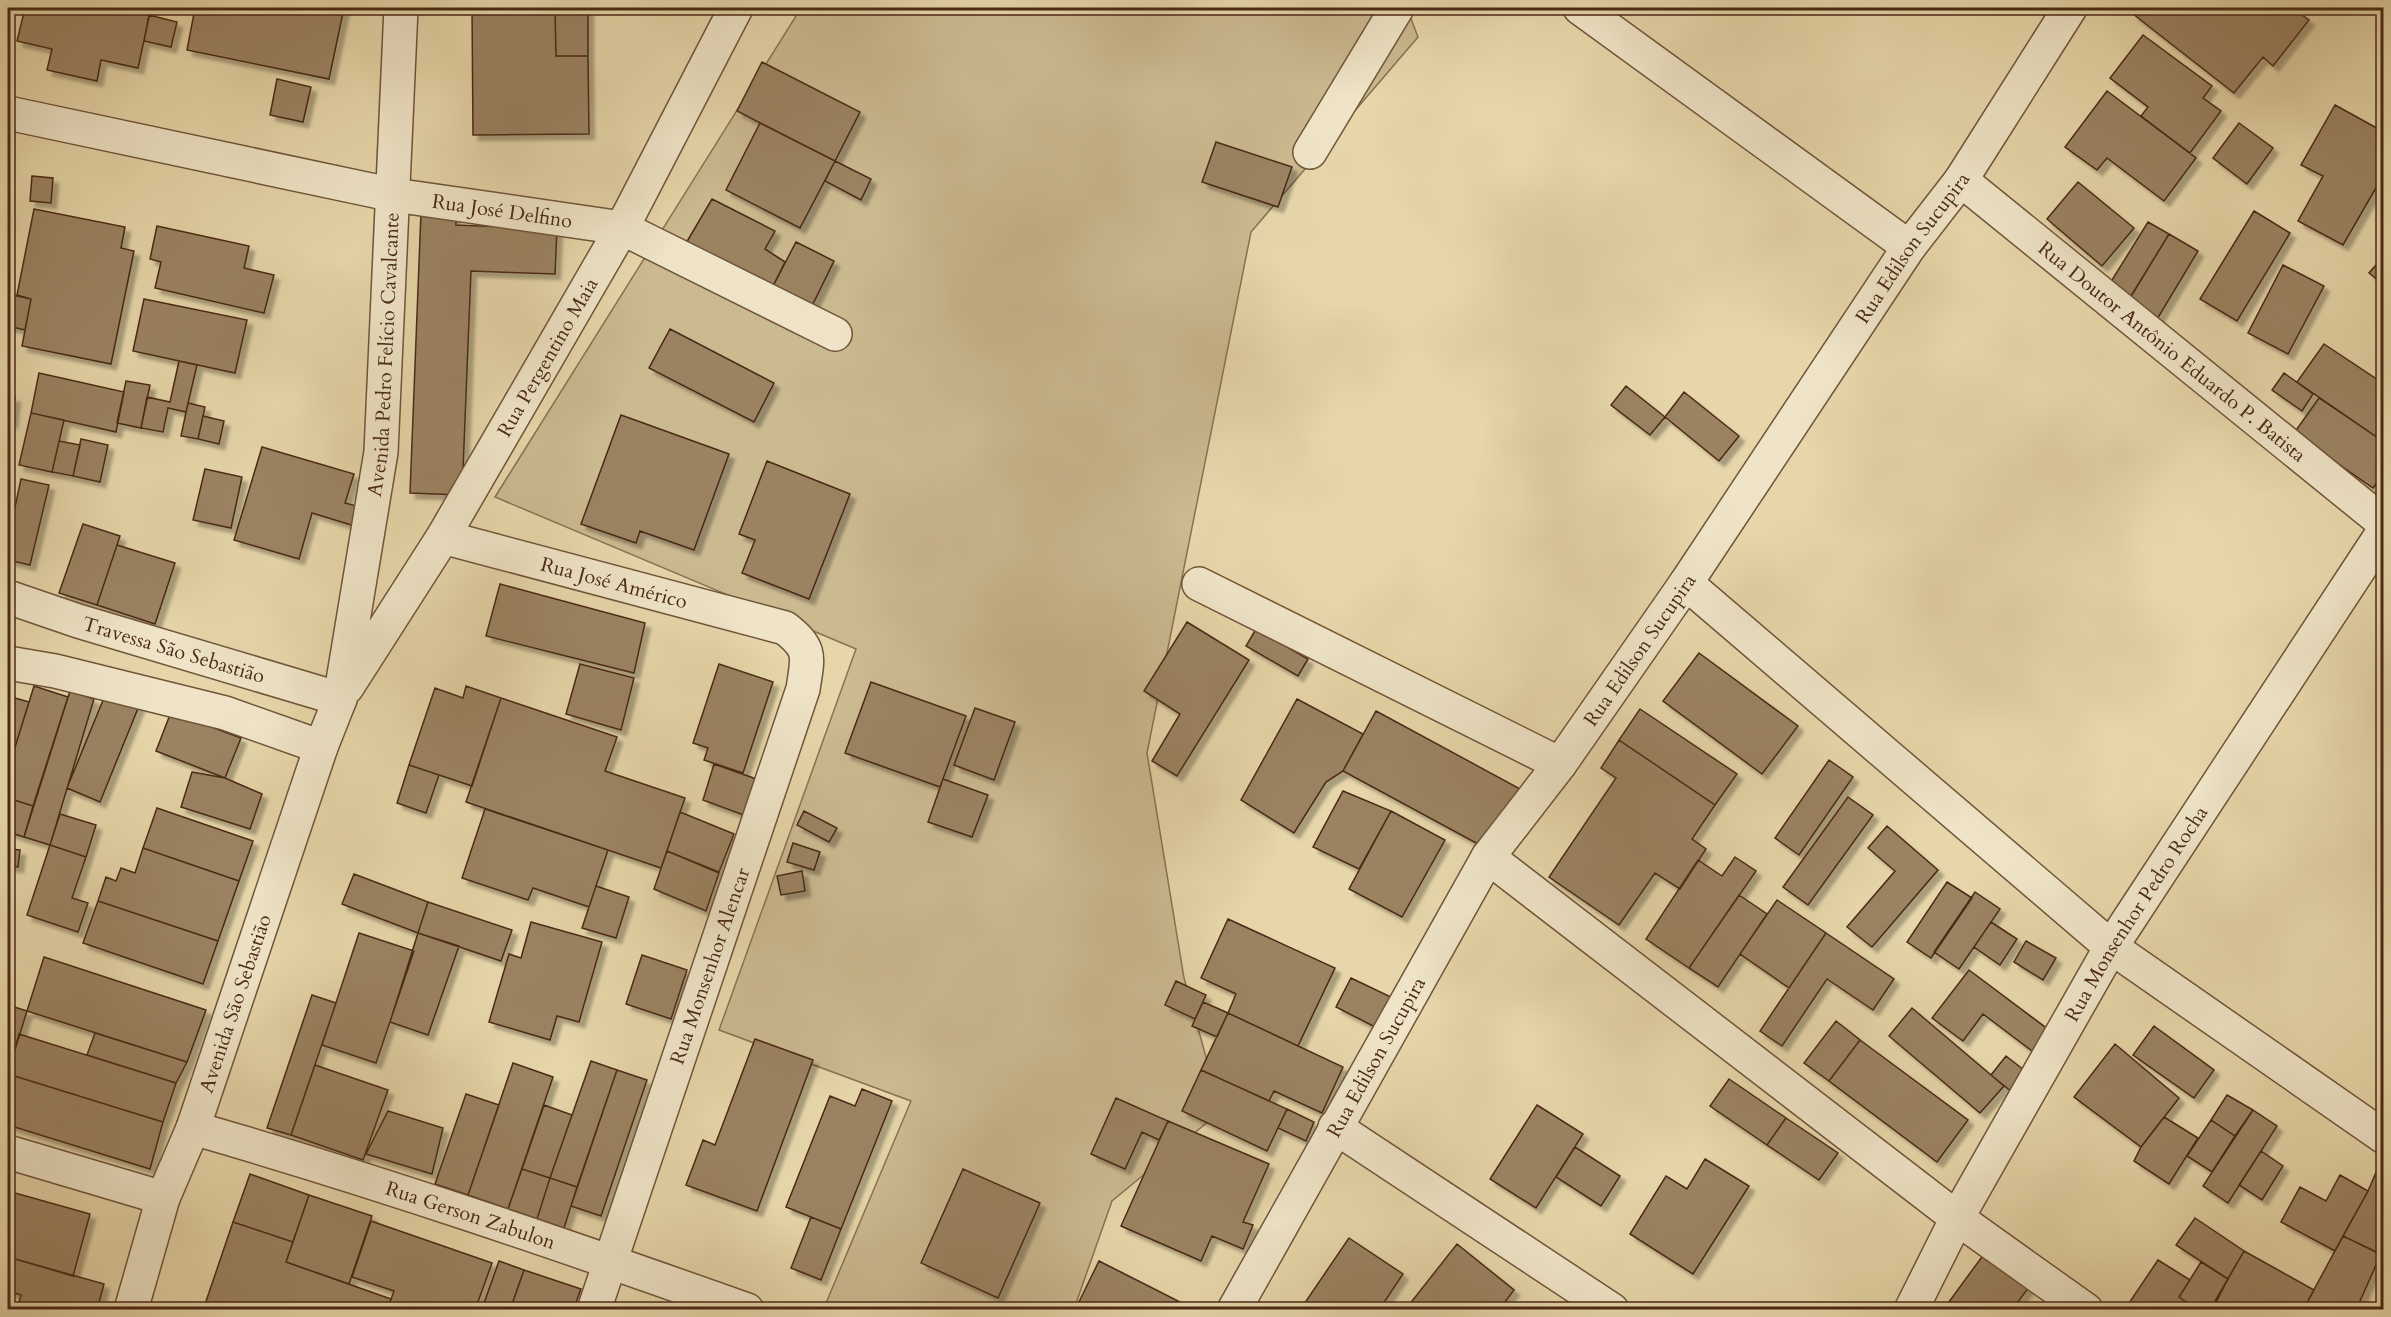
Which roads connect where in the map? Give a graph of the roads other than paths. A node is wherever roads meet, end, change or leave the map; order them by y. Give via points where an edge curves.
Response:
1 (401, 8) edge
2 (736, 8) edge
3 (1397, 8) edge
4 (1580, 8) edge
5 (2070, 8) edge
6 (8, 113) edge
7 (1310, 152) dead end
8 (1961, 180) junction
9 (394, 195) junction
10 (622, 228) junction
11 (1909, 247) junction
12 (835, 334) dead end
13 (2384, 523) edge
14 (2384, 531) edge
15 (443, 537) junction
16 (1686, 583) junction
17 (1199, 584) dead end
18 (8, 597) edge
19 (785, 628) joint
20 (8, 663) edge
21 (340, 699) junction
22 (321, 747) junction
23 (1560, 764) junction
24 (1488, 857) junction
25 (2111, 947) junction
26 (1335, 1127) junction
27 (193, 1128) junction
28 (2384, 1137) edge
29 (8, 1152) edge
30 (163, 1198) junction
31 (1957, 1218) junction
32 (610, 1261) junction
33 (131, 1310) edge
34 (594, 1310) edge
35 (747, 1310) edge
36 (1234, 1310) edge
37 (1612, 1310) edge
38 (1911, 1310) edge
39 (2086, 1310) edge

1 - 9 street, Avenida Pedro Felício Cavalcante
2 - 10 street, Rua Pergentino Maia
3 - 7 street
4 - 11 street
5 - 8 street, Rua Edilson Sucupira
6 - 9 street, Rua José Delfino
8 - 11 street, Rua Edilson Sucupira
8 - 13 street, Rua Doutor Antônio Eduardo P. Batista
9 - 10 street, Rua José Delfino
9 - 21 street, Avenida Pedro Felício Cavalcante via 381,452
10 - 12 street, Rua José Delfino
10 - 15 street, Rua Pergentino Maia
11 - 16 street, Rua Edilson Sucupira
14 - 25 street, Rua Monsenhor Pedro Rocha
15 - 19 street, Rua José Américo
15 - 21 street, Rua Pergentino Maia
16 - 23 street, Rua Edilson Sucupira
16 - 25 street
17 - 23 street
18 - 21 street, Travessa São Sebastião
19 - 32 street, Rua Monsenhor Alencar via 803,642 807,661 803,689
20 - 22 street via 225,713
21 - 22 street, Avenida São Sebastião
22 - 27 street, Avenida São Sebastião
23 - 24 street, Rua Edilson Sucupira
24 - 26 street, Rua Edilson Sucupira
24 - 31 street
25 - 28 street
25 - 31 street, Rua Monsenhor Pedro Rocha
26 - 36 street, Rua Edilson Sucupira
26 - 37 street
27 - 30 street, Avenida São Sebastião
27 - 32 street, Rua Gerson Zabulon
29 - 30 street
30 - 33 street, Avenida São Sebastião
31 - 38 street, Rua Monsenhor Pedro Rocha
31 - 39 street
32 - 34 street, Rua Monsenhor Alencar
32 - 35 street, Rua Gerson Zabulon

